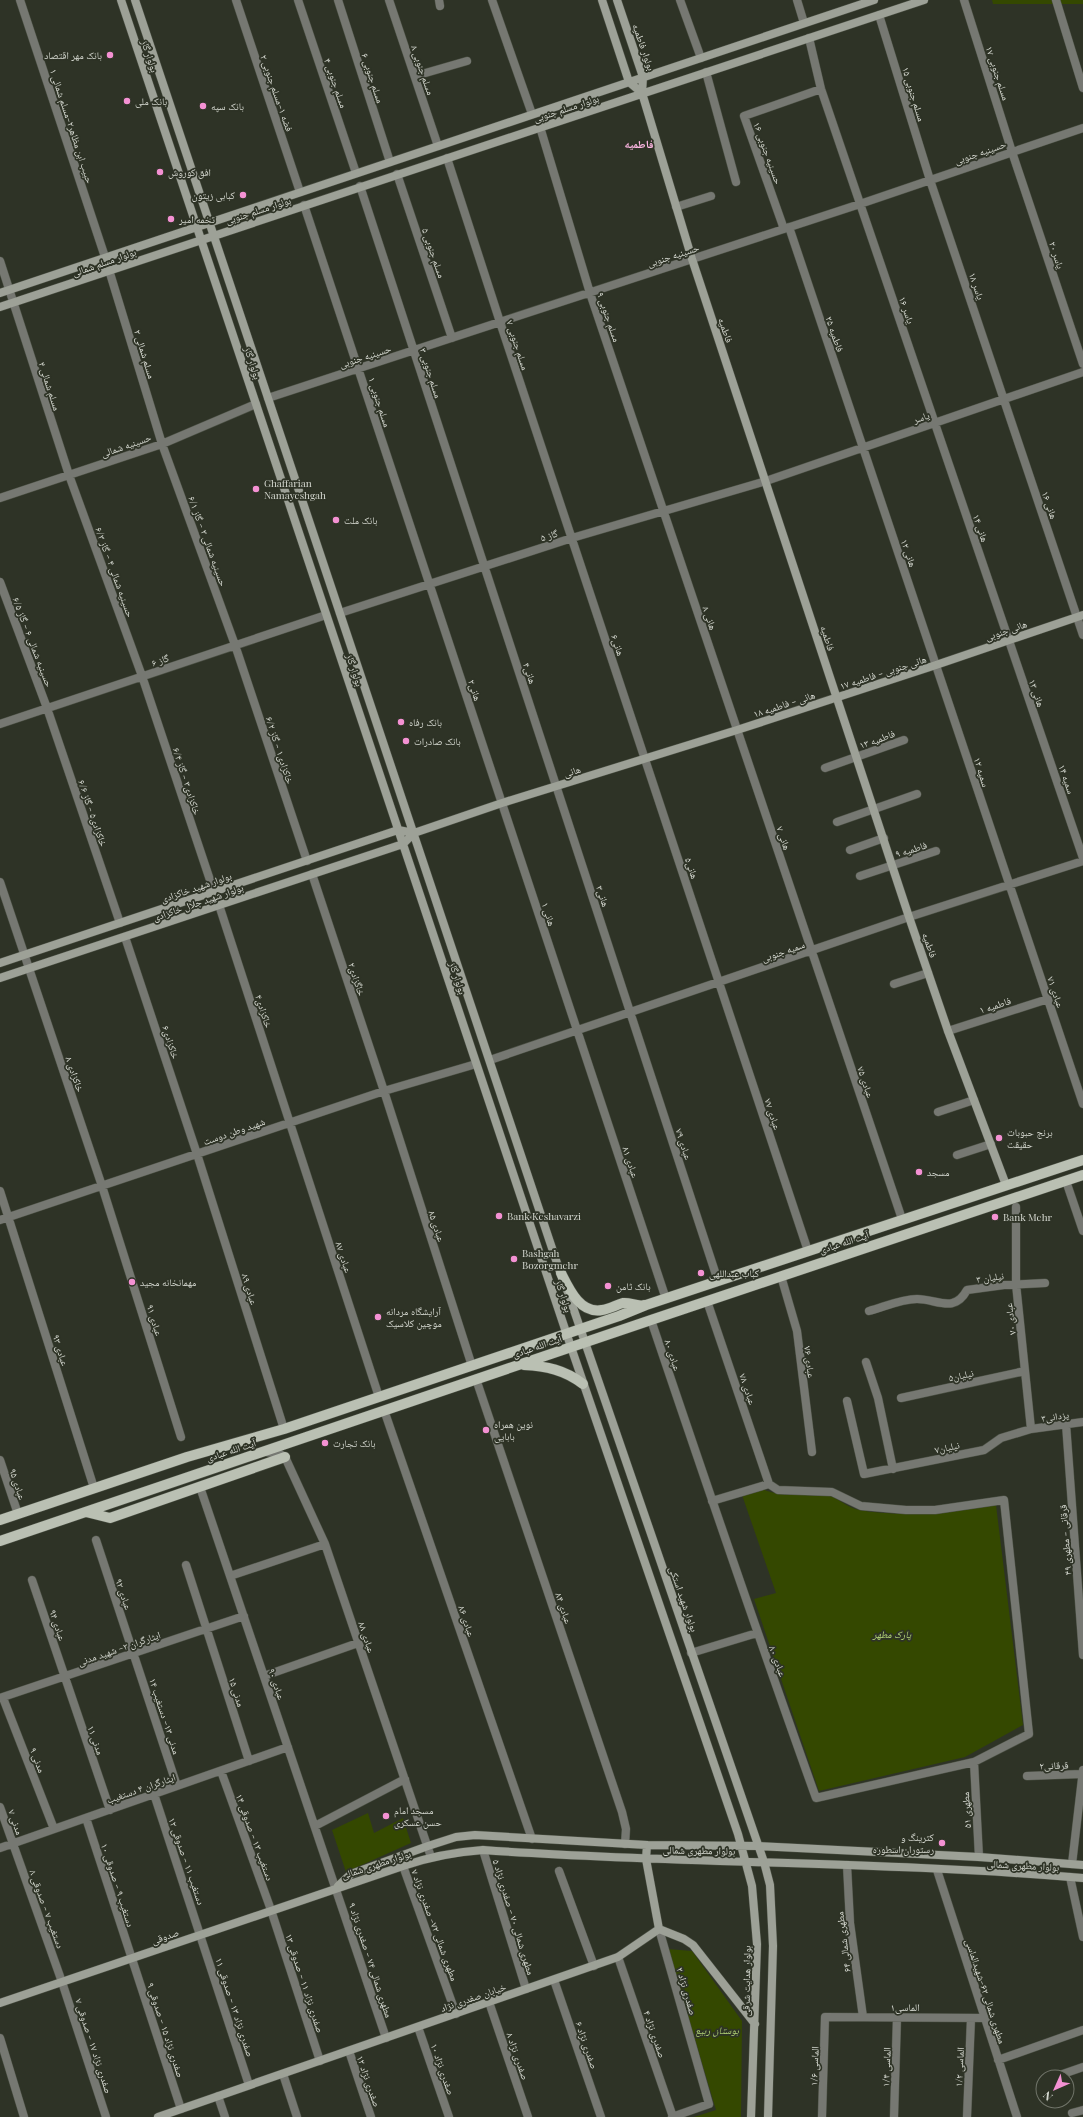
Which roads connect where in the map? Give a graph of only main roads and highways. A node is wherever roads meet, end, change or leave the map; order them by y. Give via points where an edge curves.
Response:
1 (121, 0) edge
2 (135, 0) edge
3 (602, 0) edge
4 (617, 0) edge
5 (874, 0) edge
6 (924, 0) edge
7 (644, 77) junction
8 (630, 82) junction
9 (642, 93) junction
10 (438, 146) junction
11 (447, 158) junction
12 (209, 222) junction
13 (196, 226) junction
14 (214, 235) junction
15 (201, 239) junction
16 (0, 292) edge
17 (0, 307) edge
18 (1080, 616) edge
19 (936, 665) joint
20 (837, 697) junction
21 (737, 730) joint
22 (398, 830) junction
23 (414, 833) junction
24 (403, 844) junction
25 (0, 963) edge
26 (0, 978) edge
27 (1083, 1160) edge
28 (1083, 1175) edge
29 (1006, 1185) junction
30 (561, 1273) junction
31 (646, 1305) junction
32 (581, 1329) junction
33 (566, 1334) junction
34 (585, 1342) junction
35 (571, 1347) junction
36 (518, 1365) junction
37 (583, 1384) junction
38 (187, 1457) junction
39 (248, 1457) junction
40 (285, 1457) road end
41 (237, 1474) junction
42 (194, 1475) junction
43 (86, 1512) junction
44 (0, 1520) edge
45 (0, 1541) edge
46 (647, 1845) junction
47 (741, 1846) junction
48 (759, 1846) junction
49 (646, 1859) junction
50 (745, 1860) junction
51 (764, 1862) junction
52 (1083, 1865) edge
53 (1083, 1878) edge
54 (336, 1888) junction
55 (659, 1930) junction
56 (0, 2003) edge
57 (755, 2024) junction
58 (158, 2117) edge
59 (751, 2117) edge
60 (768, 2117) edge

1 - 13 main road, بولوار گاز
2 - 12 main road, بولوار گاز
3 - 8 main road
4 - 7 main road, بولوار فاطمیه
5 - 7 main road, بولوار مسلم جنوبی
6 - 9 main road, بولوار مسلم جنوبی
7 - 8 main road, بولوار مسلم جنوبی
7 - 9 main road, بولوار فاطمیه
8 - 9 main road
8 - 10 main road, بولوار مسلم جنوبی
9 - 11 main road, بولوار مسلم جنوبی
9 - 20 main road, فاطمیه via 692,259
10 - 11 main road
10 - 12 main road, بولوار مسلم جنوبی
11 - 14 main road, بولوار مسلم جنوبی
12 - 13 main road, بولوار مسلم شمالی
12 - 14 main road, بولوار گاز
13 - 15 main road, بولوار گاز
13 - 16 main road, بولوار مسلم شمالی
14 - 15 main road, بولوار مسلم شمالی
14 - 23 main road, بولوار گاز
15 - 17 main road, بولوار مسلم شمالی
15 - 22 main road, بولوار گاز
18 - 19 main road, هانی جنوبی
19 - 20 main road, هانی جنوبی - فاطمیه ۱۷
20 - 21 main road, هانی - فاطمیه ۱۸
20 - 29 main road, فاطمیه via 948,1031
21 - 23 main road, هانی via 502,802
22 - 23 main road
22 - 24 main road, بولوار گاز
22 - 25 main road, بولوار شهید خاکزادی
23 - 24 main road
23 - 30 main road, بولوار گاز
24 - 26 main road, بولوار شهید جلال خاکزادی
24 - 33 main road, بولوار گاز
27 - 29 main road, آیت الله عبادی
28 - 34 main road, آیت الله عبادی
29 - 31 main road, آیت الله عبادی
30 - 31 main road via 577,1300 587,1308 595,1311 624,1303
30 - 32 main road, بولوار گاز
31 - 32 main road, آیت الله عبادی
32 - 33 main road, آیت الله عبادی
32 - 34 main road, بولوار گاز
33 - 35 main road, بولوار گاز
33 - 38 main road, آیت الله عبادی via 284,1429
34 - 35 main road, آیت الله عبادی
34 - 48 main road, بولوار شهید استکی
35 - 36 main road, آیت الله عبادی
35 - 37 main road
36 - 37 main road via 559,1370
36 - 39 main road, آیت الله عبادی
37 - 47 main road
38 - 42 main road
38 - 44 main road, آیت الله عبادی
39 - 41 main road
39 - 42 main road, آیت الله عبادی
40 - 41 main road
41 - 43 main road via 110,1518
42 - 43 main road, آیت الله عبادی
43 - 45 main road, آیت الله عبادی
46 - 47 main road, بولوار مطهری شمالی
46 - 49 main road
46 - 54 main road, بولوار مطهری شمالی via 475,1835 456,1837 351,1874
47 - 48 main road, بولوار مطهری شمالی
47 - 50 main road, بولوار هدایت شرقی
48 - 51 main road, بولوار شهید استکی
48 - 52 main road, بولوار مطهری شمالی
49 - 50 main road, بولوار مطهری شمالی
49 - 54 main road, بولوار مطهری شمالی via 483,1850 431,1857
49 - 55 main road
50 - 51 main road, بولوار مطهری شمالی
50 - 57 main road, بولوار هدایت شرقی via 752,1886 757,1944
51 - 53 main road, بولوار مطهری شمالی
51 - 60 main road via 770,1885 773,1946
54 - 56 main road, صدوقی
55 - 57 main road via 693,1945
55 - 58 main road, خیابان صفدری نژاد via 618,1957 594,1966
57 - 59 main road, بولوار هدایت شرقی

